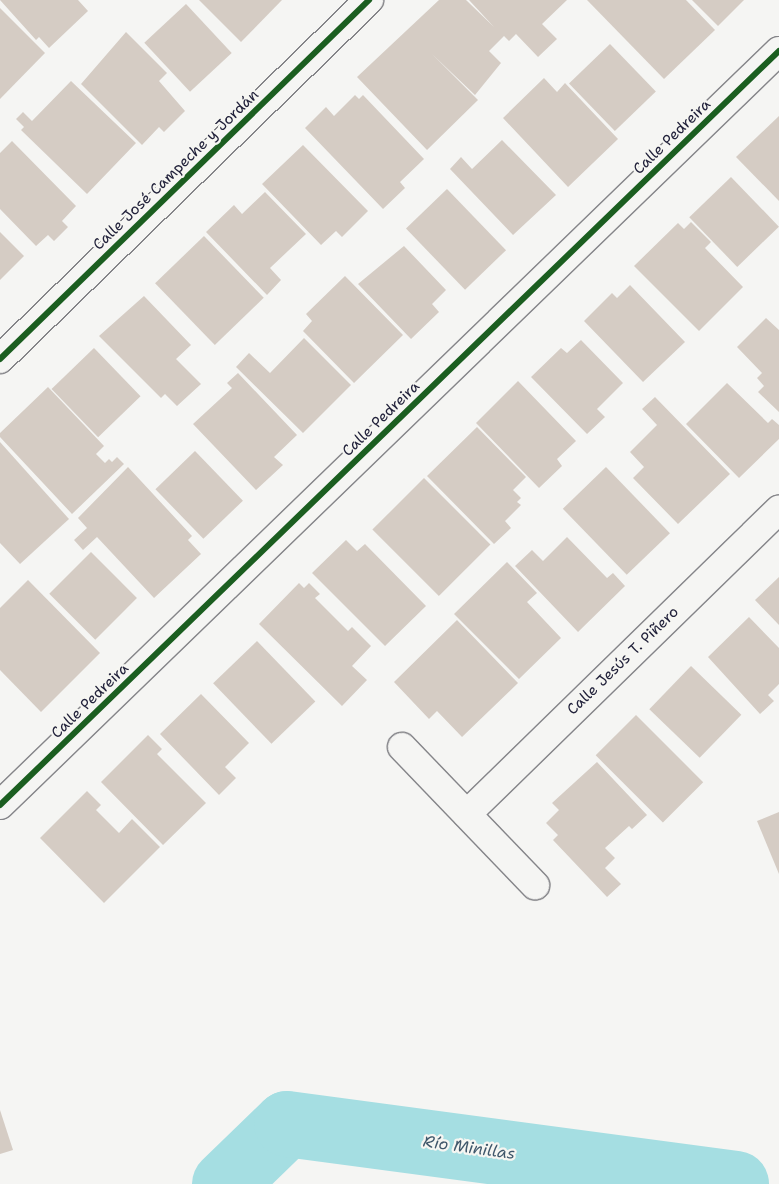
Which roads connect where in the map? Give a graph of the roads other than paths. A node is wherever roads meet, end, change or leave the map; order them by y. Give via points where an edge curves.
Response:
1 (368, 0) edge
2 (779, 51) edge
3 (0, 359) edge
4 (779, 508) edge
5 (402, 747) dead end
6 (0, 805) edge
7 (467, 814) junction
8 (535, 885) dead end

1 - 3 street, Calle José Campeche y Jordán
2 - 6 street, Calle Pedreira
4 - 7 street, Calle Jesús T. Piñero
5 - 7 street
7 - 8 street

